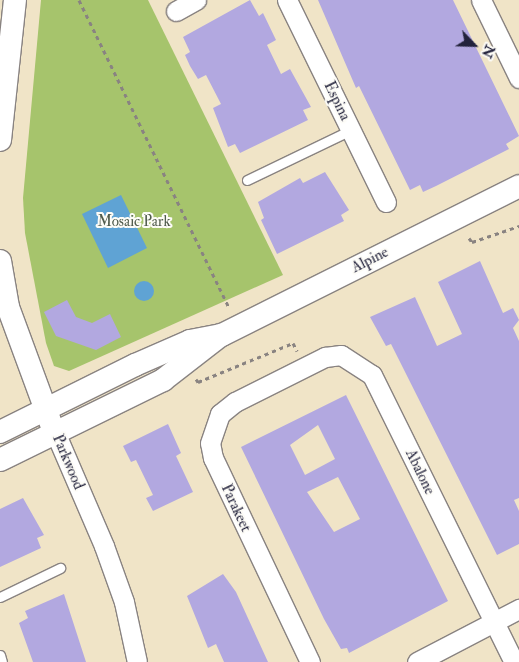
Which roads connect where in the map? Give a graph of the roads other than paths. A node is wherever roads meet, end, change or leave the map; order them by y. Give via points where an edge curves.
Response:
1 (15, 0) edge
2 (196, 0) edge
3 (287, 0) edge
4 (481, 0) edge
5 (176, 11) dead end
6 (519, 78) edge
7 (351, 130) junction
8 (0, 140) edge
9 (247, 180) dead end
10 (519, 186) edge
11 (386, 202) dead end
12 (0, 261) edge
13 (222, 335) junction
14 (280, 379) joint
15 (44, 410) junction
16 (0, 432) edge
17 (55, 432) junction
18 (0, 460) edge
19 (60, 568) dead end
20 (0, 597) edge
21 (519, 609) edge
22 (494, 623) junction
23 (0, 655) edge
24 (2, 662) edge
25 (137, 662) edge
26 (310, 662) edge
27 (417, 662) edge
28 (514, 662) edge

1 - 8 street
2 - 5 street
3 - 7 street, Espina
4 - 6 street
7 - 9 lane
7 - 11 street, Espina
10 - 13 street, Alpine
12 - 15 street, Parkwood via 8,307
13 - 15 street, Alpine via 181,345
13 - 17 street, Alpine via 163,380
14 - 22 street, Abalone via 341,354 372,375
14 - 26 street, Parakeet via 220,414 210,443 213,458
15 - 16 street, Alpine
15 - 17 street, Parkwood
17 - 18 street, Alpine
17 - 25 street, Parkwood via 108,555 124,602
19 - 20 lane
21 - 22 street
22 - 27 street
22 - 28 street, Abalone
23 - 24 lane

